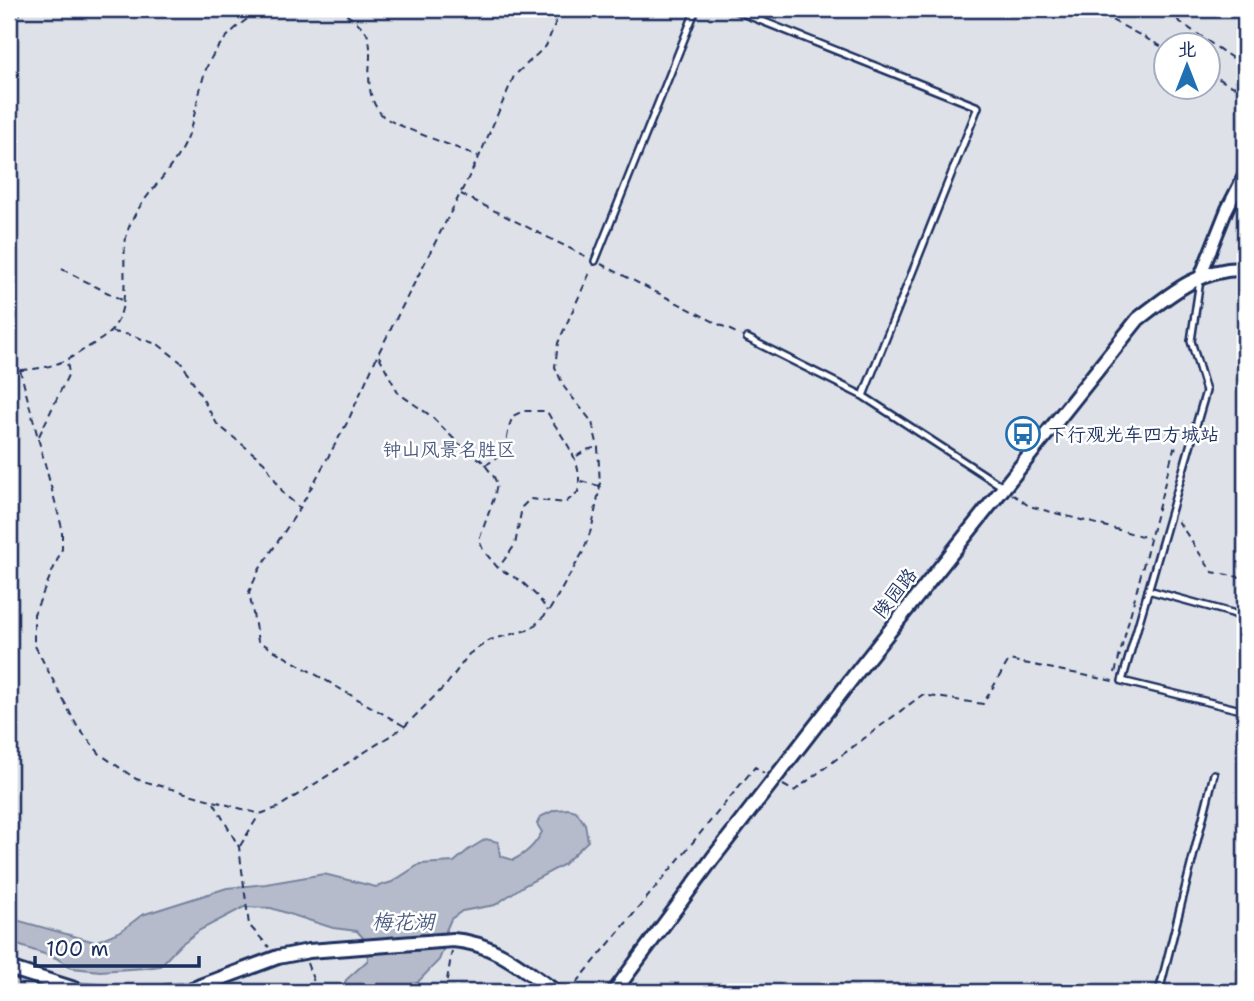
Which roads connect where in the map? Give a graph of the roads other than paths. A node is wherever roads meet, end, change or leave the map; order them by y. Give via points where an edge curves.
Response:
1 (14, 9) edge
2 (696, 9) edge
3 (732, 9) edge
4 (9, 14) edge
5 (1245, 174) edge
6 (595, 261) road end
7 (1245, 269) edge
8 (1200, 277) junction
9 (747, 338) road end
10 (863, 396) junction
11 (1003, 487) junction
12 (1148, 590) junction
13 (1245, 619) edge
14 (1245, 711) edge
15 (1214, 774) dead end
16 (9, 968) edge
17 (81, 991) edge
18 (97, 992) edge
19 (167, 992) edge
20 (556, 992) edge
21 (614, 992) edge
22 (1159, 992) edge

1 - 4 street
2 - 6 lane
3 - 10 lane via 978,107
5 - 8 street
7 - 8 street, 陵园路 via 1227,268
8 - 11 street, 陵园路 via 1138,319
8 - 12 lane via 1191,341 1206,391
9 - 10 lane
10 - 11 lane
11 - 21 street, 陵园路 via 773,779
12 - 13 lane
12 - 14 lane via 1122,681
15 - 22 lane
16 - 17 street
17 - 18 street
19 - 20 street via 187,991 278,957 309,951 465,941 493,949

